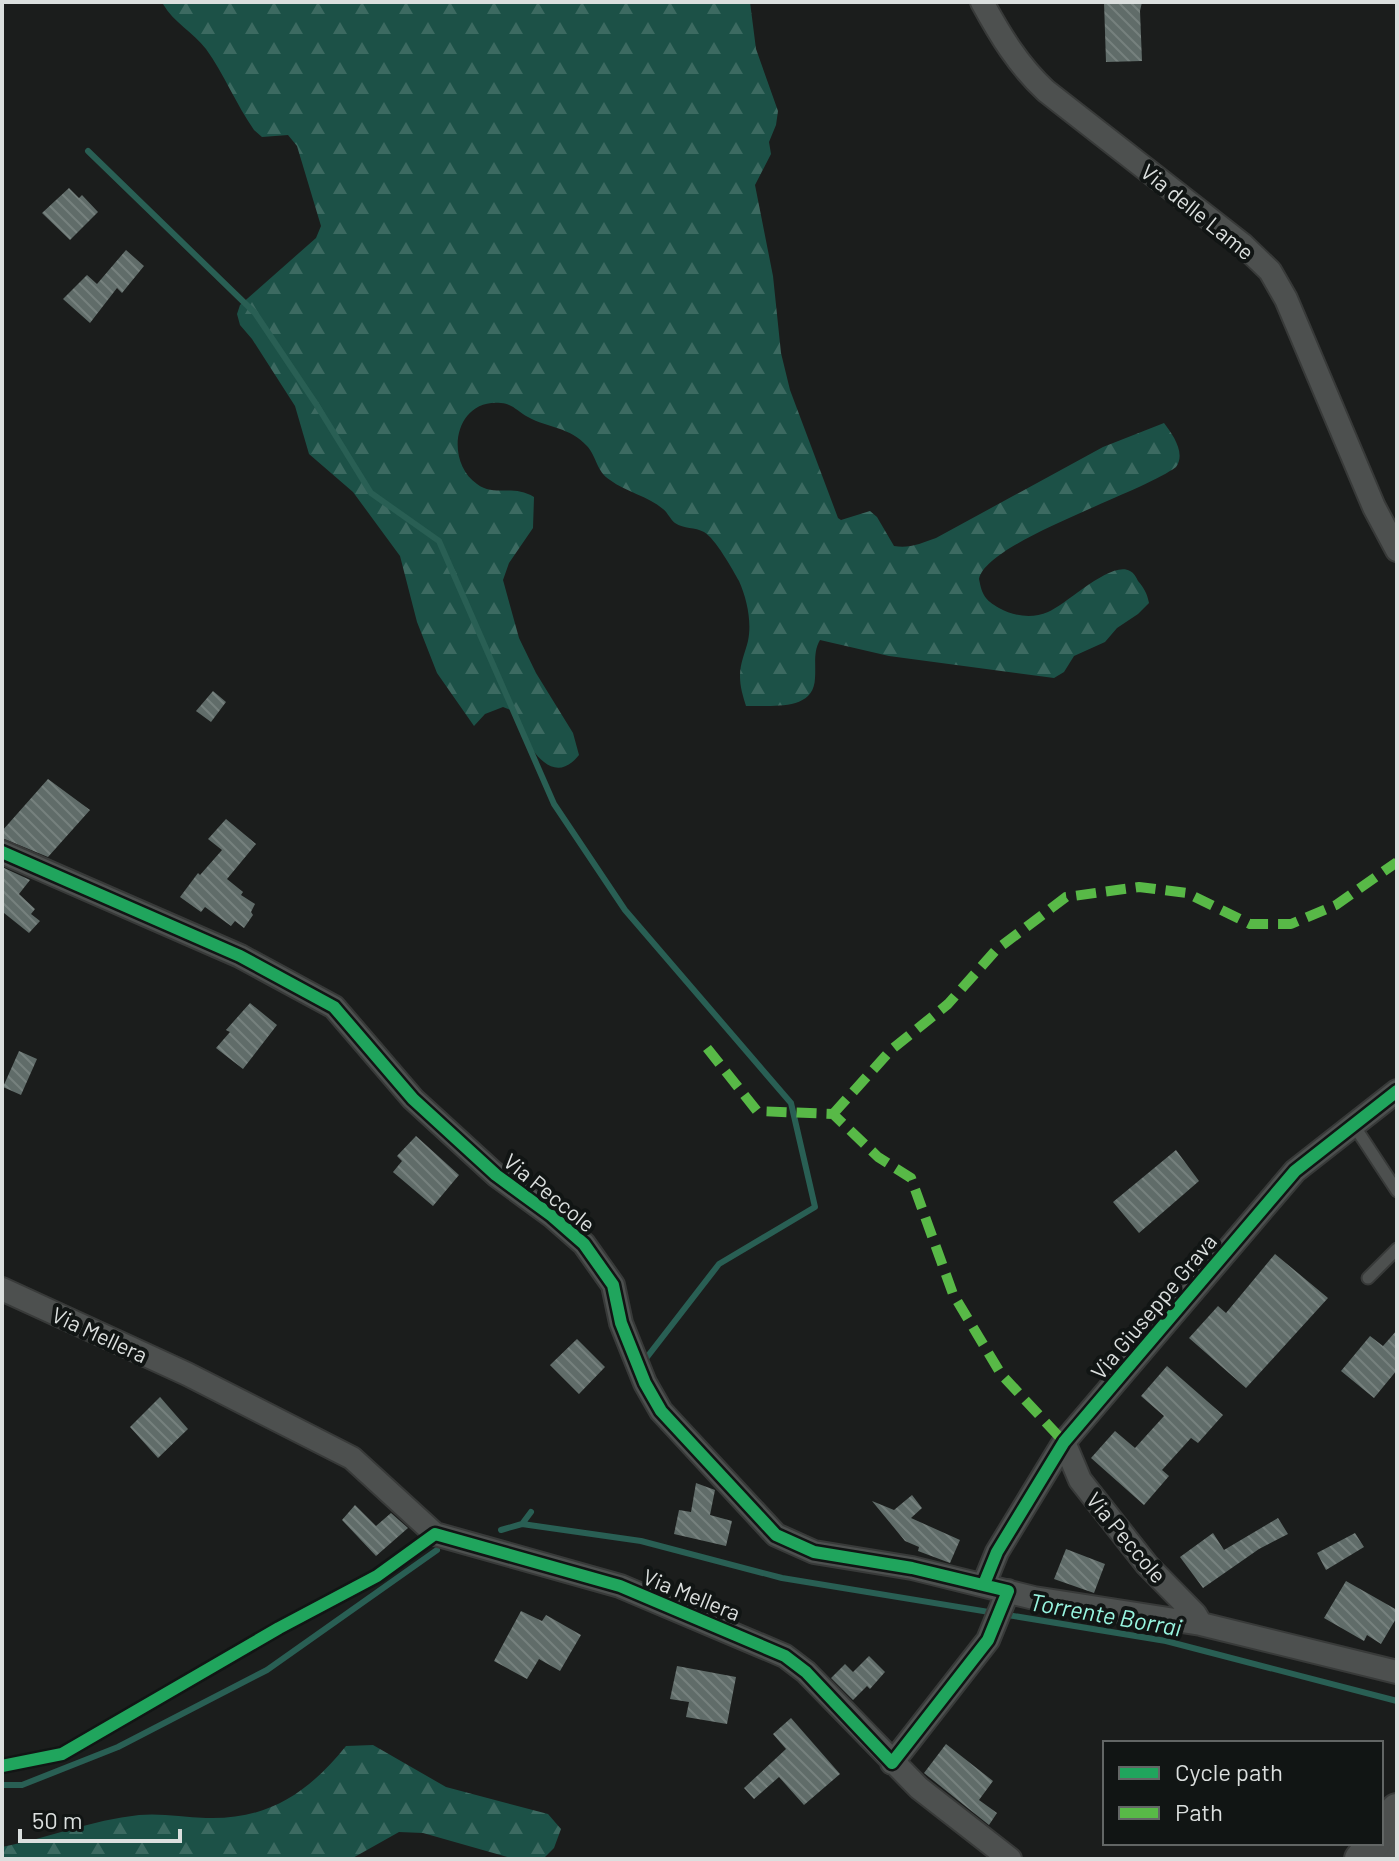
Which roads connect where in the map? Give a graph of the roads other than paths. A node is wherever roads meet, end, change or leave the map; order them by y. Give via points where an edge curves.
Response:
1 (982, 2) edge
2 (1397, 550) edge
3 (2, 852) edge
4 (1397, 1091) edge
5 (1353, 1124) junction
6 (1397, 1191) edge
7 (1397, 1249) edge
8 (1368, 1278) dead end
9 (2, 1289) edge
10 (1064, 1442) junction
11 (984, 1584) junction
12 (1005, 1599) junction
13 (1201, 1624) junction
14 (1397, 1672) edge
15 (892, 1763) junction
16 (1386, 1827) edge
17 (1010, 1859) edge
18 (1387, 1859) edge

1 - 2 street, Via delle Lame via 1005,43 1046,91 1270,271
3 - 11 street, Via Peccole via 240,956 334,1007 413,1099 496,1175 584,1244 613,1285 621,1323 661,1411 776,1535 814,1552
4 - 5 street, Via Giuseppe Grava
5 - 6 lane
5 - 10 street, Via Giuseppe Grava via 1295,1171
7 - 8 lane
9 - 15 street, Via Mellera via 352,1458 435,1534 620,1586 785,1656
10 - 11 street, Via Giuseppe Grava via 997,1552
10 - 13 street, Via Peccole via 1080,1480
11 - 12 street, Via Peccole
12 - 13 street, Via Peccole
12 - 15 street via 988,1640
13 - 14 street, Via Peccole
15 - 17 street, Via Mellera
16 - 18 street

